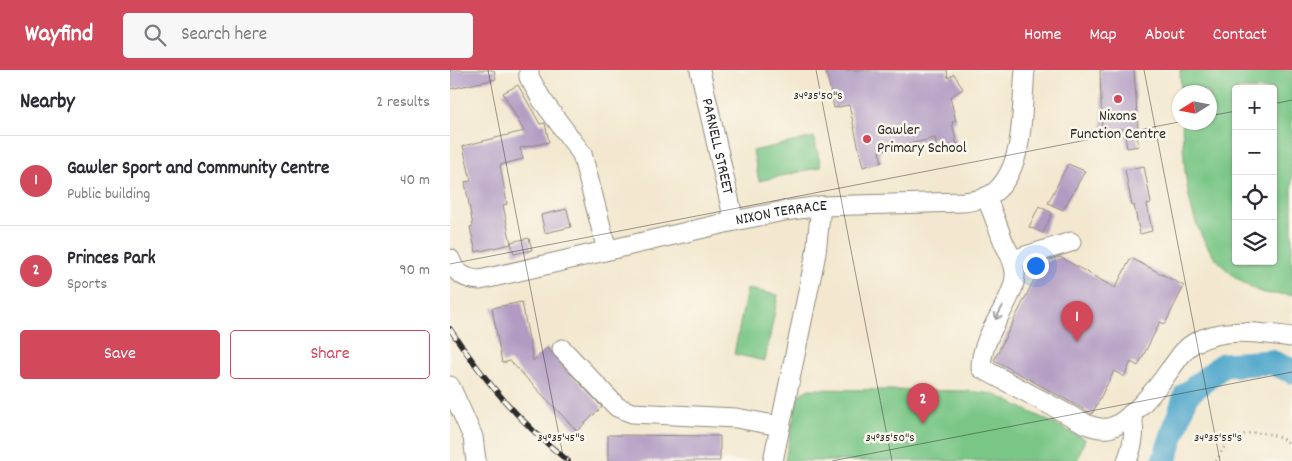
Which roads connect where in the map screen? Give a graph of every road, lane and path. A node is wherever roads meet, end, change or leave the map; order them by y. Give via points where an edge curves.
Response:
1 (529, 70) edge
2 (700, 70) edge
3 (1025, 70) edge
4 (986, 197) junction
5 (821, 206) junction
6 (734, 220) junction
7 (1071, 242) dead end
8 (608, 250) junction
9 (450, 260) edge
10 (1014, 266) junction
11 (1292, 337) edge
12 (562, 349) dead end
13 (450, 386) edge
14 (1131, 414) junction
15 (780, 426) junction
16 (1292, 446) edge
17 (476, 461) edge
18 (773, 461) edge
19 (1127, 461) edge
20 (1216, 461) edge

1 - 8 street via 529,77 542,100 582,154
2 - 6 street, PARNELL STREET
3 - 4 street via 1014,167 996,191
4 - 5 street, NIXON TERRACE via 963,202
4 - 10 street
5 - 6 street, NIXON TERRACE
5 - 15 street via 801,337
6 - 8 street, NIXON TERRACE
7 - 10 street
8 - 9 street, NIXON TERRACE via 480,280 457,272
10 -> 14 street via 1014,287 988,334 981,368 1096,428 1111,428
11 - 14 street via 1225,333 1194,342
12 - 15 street via 617,407 632,413 736,418
13 - 17 street via 473,436
14 - 19 street via 1134,422 1132,448
15 - 18 street
16 - 20 path via 1285,439 1258,432 1240,435 1228,443

